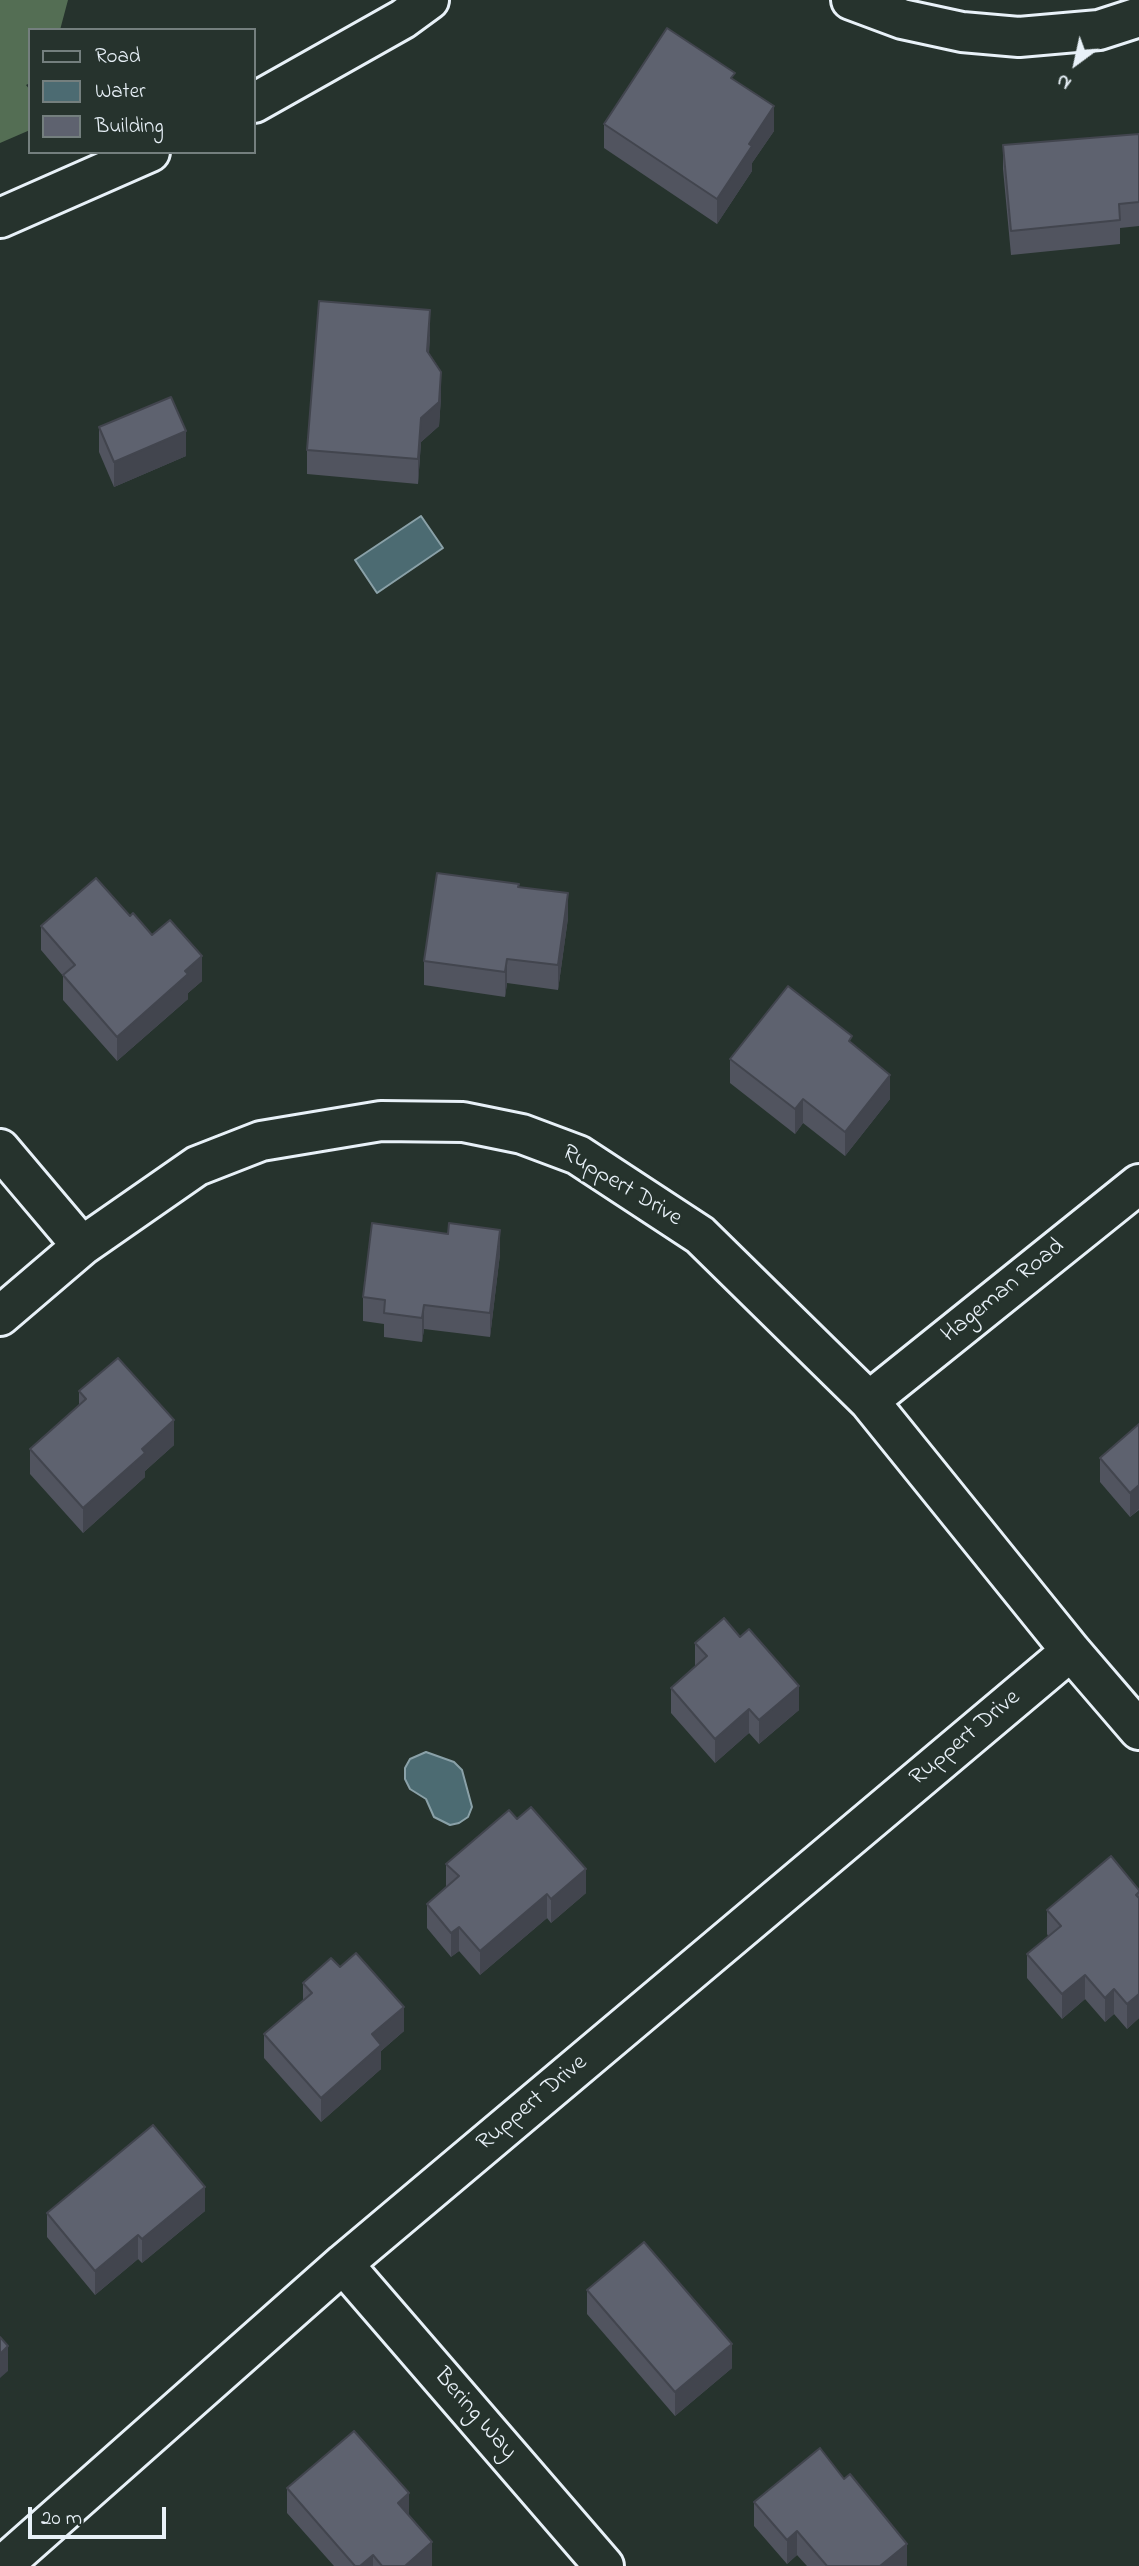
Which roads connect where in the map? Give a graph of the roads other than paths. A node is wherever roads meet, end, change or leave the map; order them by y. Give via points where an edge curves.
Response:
1 (429, 0) edge
2 (851, 0) edge
3 (1139, 17) edge
4 (256, 102) edge
5 (145, 154) edge
6 (0, 218) edge
7 (0, 1149) edge
8 (1139, 1184) edge
9 (82, 1246) junction
10 (0, 1316) edge
11 (869, 1401) junction
12 (1071, 1651) junction
13 (1139, 1730) edge
14 (343, 2264) junction
15 (2, 2566) edge
16 (604, 2566) edge

1 - 4 street
2 - 3 street via 902,19 962,32 1019,37 1099,30
5 - 6 street
7 - 9 street
8 - 11 street, Hageman Road
9 - 10 street, Ruppert Drive
9 - 11 street, Ruppert Drive via 197,1166 261,1141 381,1121 463,1122 522,1134 578,1155 701,1235
11 - 12 street, Ruppert Drive
12 - 13 street, Ruppert Drive
12 - 14 street, Ruppert Drive
14 - 15 street, Ruppert Drive
14 - 16 street, Bering Way

